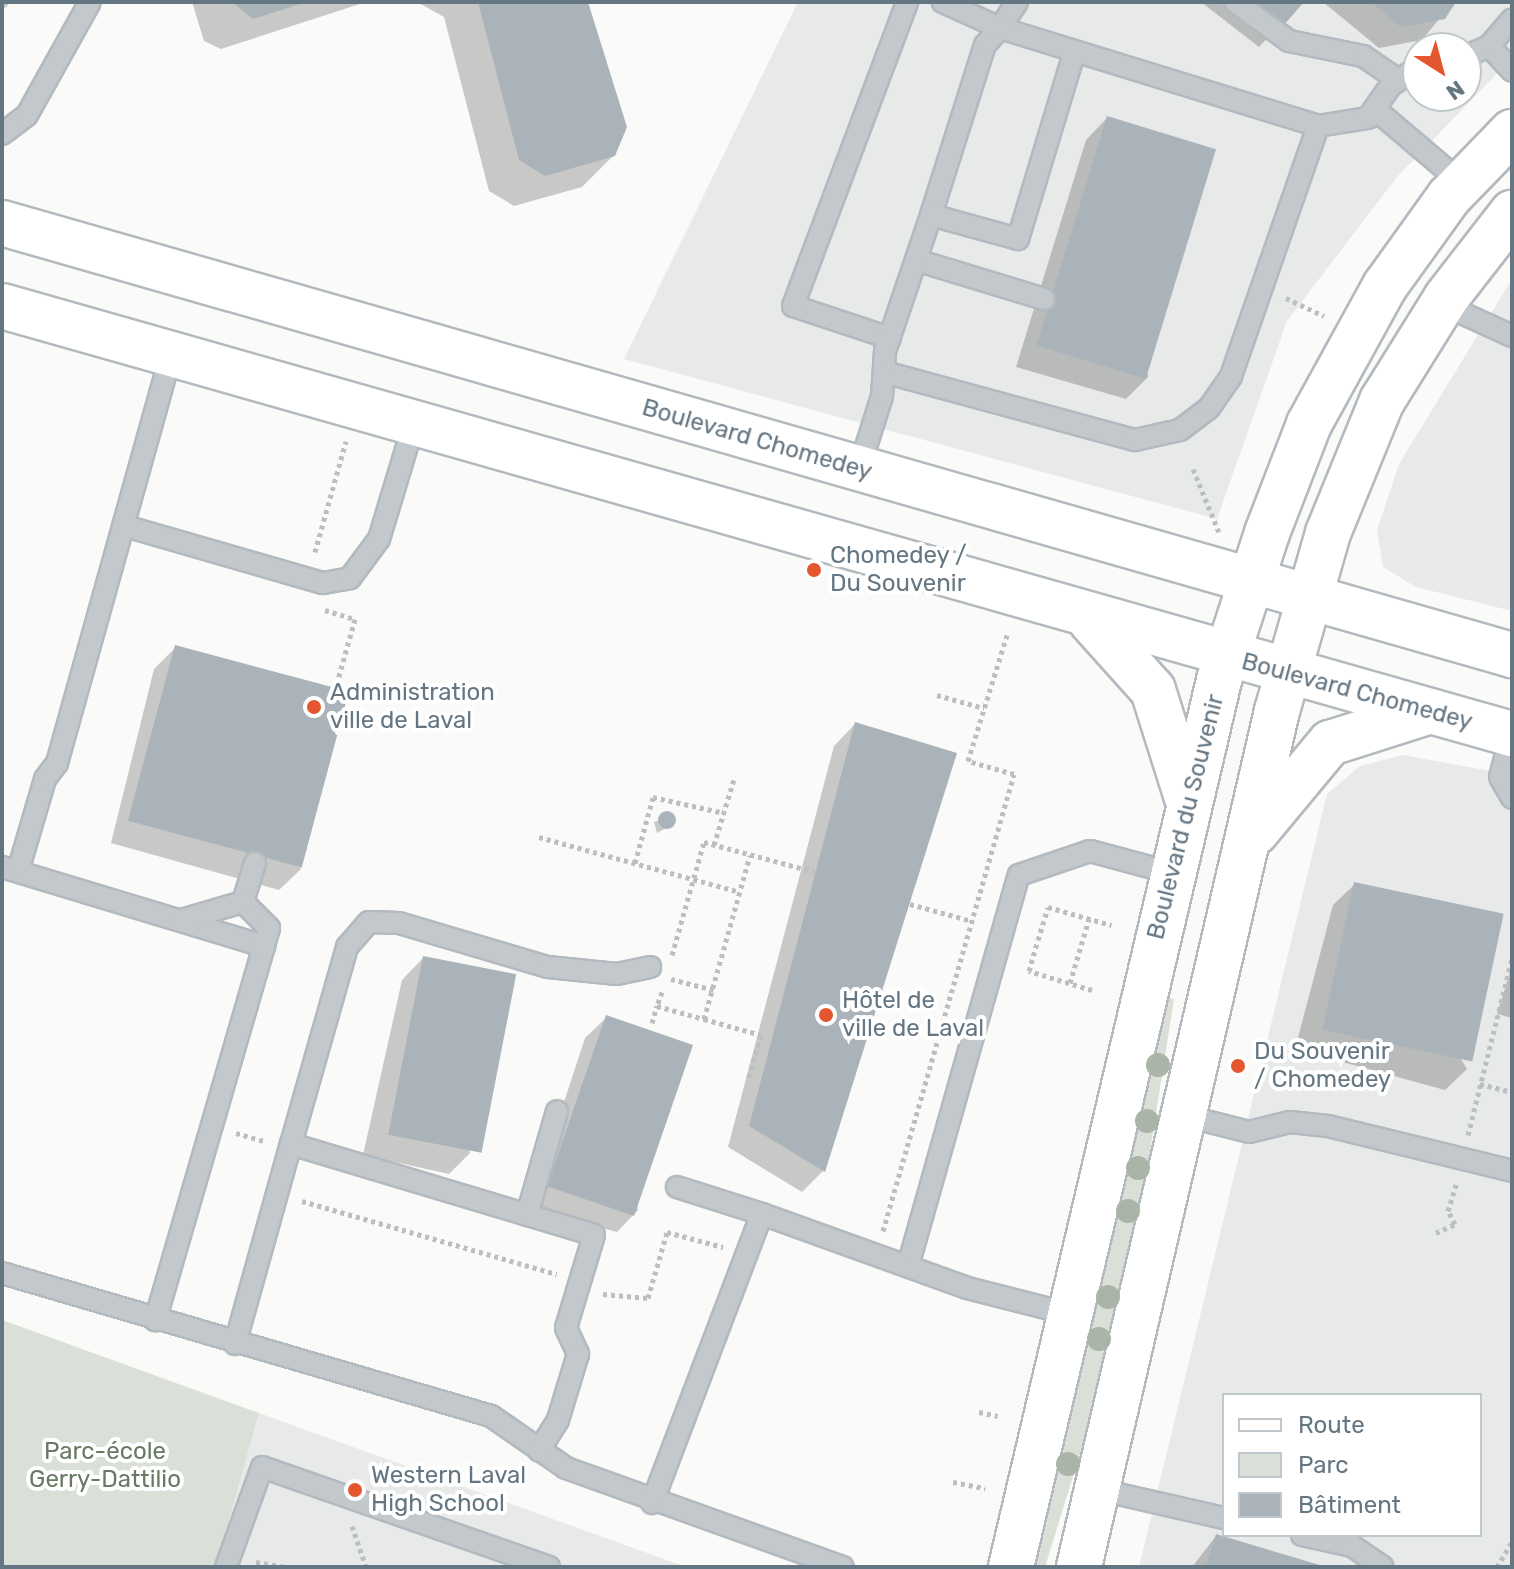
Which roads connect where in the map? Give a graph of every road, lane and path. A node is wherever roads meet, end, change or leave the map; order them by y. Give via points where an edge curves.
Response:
1 (90, 2) edge
2 (907, 2) edge
3 (943, 2) edge
4 (1017, 2) edge
5 (1235, 2) edge
6 (1512, 20) edge
7 (1000, 28) junction
8 (1489, 46) junction
9 (1482, 49) edge
10 (1074, 53) junction
11 (1512, 71) edge
12 (1402, 76) edge
13 (1397, 79) junction
14 (1376, 110) junction
15 (1318, 126) junction
16 (1512, 132) edge
17 (2, 134) edge
18 (1462, 183) junction
19 (931, 215) junction
20 (2, 223) edge
21 (1507, 230) edge
22 (916, 260) junction
23 (1044, 299) dead end
24 (1442, 304) junction
25 (1301, 305) dead end
26 (2, 306) edge
27 (1332, 320) dead end
28 (1512, 336) edge
29 (890, 338) junction
30 (171, 354) junction
31 (884, 372) junction
32 (414, 423) junction
33 (347, 437) dead end
34 (859, 469) junction
35 (1193, 469) dead end
36 (125, 526) junction
37 (1219, 533) dead end
38 (315, 552) dead end
39 (1251, 583) junction
40 (1309, 600) junction
41 (315, 607) dead end
42 (1087, 616) junction
43 (1010, 627) dead end
44 (1512, 655) edge
45 (1227, 656) junction
46 (1288, 672) junction
47 (335, 690) dead end
48 (937, 695) dead end
49 (984, 708) junction
50 (1429, 712) junction
51 (1512, 734) edge
52 (735, 776) dead end
53 (1512, 798) edge
54 (1189, 804) junction
55 (724, 813) junction
56 (539, 837) dead end
57 (714, 845) junction
58 (1246, 847) junction
59 (750, 855) junction
60 (255, 863) dead end
61 (635, 863) junction
62 (10, 869) edge
63 (815, 872) dead end
64 (1172, 873) junction
65 (693, 879) junction
66 (740, 892) junction
67 (243, 902) junction
68 (910, 904) dead end
69 (1089, 919) junction
70 (180, 920) junction
71 (972, 921) junction
72 (1111, 925) dead end
73 (264, 946) junction
74 (1512, 958) edge
75 (658, 972) junction
76 (1070, 983) junction
77 (714, 990) junction
78 (1092, 990) dead end
79 (657, 1006) junction
80 (704, 1019) junction
81 (652, 1023) dead end
82 (748, 1080) dead end
83 (1480, 1084) junction
84 (1512, 1092) edge
85 (557, 1111) dead end
86 (1473, 1114) dead end
87 (1182, 1115) junction
88 (291, 1144) junction
89 (1512, 1171) edge
90 (677, 1187) dead end
91 (294, 1199) dead end
92 (1451, 1203) dead end
93 (762, 1214) junction
94 (527, 1215) junction
95 (884, 1230) dead end
96 (1436, 1233) dead end
97 (747, 1253) junction
98 (524, 1263) dead end
99 (908, 1266) junction
100 (2, 1273) edge
101 (648, 1298) dead end
102 (1066, 1313) junction
103 (155, 1320) junction
104 (235, 1344) junction
105 (979, 1412) dead end
106 (998, 1416) dead end
107 (539, 1450) junction
108 (953, 1482) dead end
109 (985, 1488) dead end
110 (1096, 1489) junction
111 (652, 1503) junction
112 (1222, 1518) edge
113 (1311, 1537) edge
114 (1512, 1542) edge
115 (226, 1567) edge
116 (249, 1567) edge
117 (285, 1567) edge
118 (549, 1567) edge
119 (843, 1567) edge
120 (1011, 1567) edge
121 (1079, 1567) edge
122 (1383, 1567) edge
123 (1497, 1567) edge

1 - 17 lane via 27,115
2 - 29 lane via 793,306
3 - 7 lane
4 - 7 lane
5 - 13 lane via 1289,41 1363,56
6 - 8 lane
7 - 10 lane
7 - 19 lane via 985,45
8 - 9 lane
8 - 11 lane
10 - 15 lane
10 - 19 lane via 1018,239
12 - 13 lane
13 - 14 lane
14 - 15 lane via 1353,125
14 - 18 lane
15 - 31 lane via 1231,376 1209,408 1180,430 1135,440
16 - 18 street, Boulevard du Souvenir
18 - 39 street, Boulevard du Souvenir via 1399,263 1331,382
19 - 22 lane
20 - 34 street, Boulevard Chomedey
21 - 24 street
22 - 23 lane
22 - 29 lane
24 - 28 lane
24 - 40 street via 1367,432
25 - 27 path
26 - 30 street, Boulevard Chomedey
29 - 31 lane
30 - 32 street, Boulevard Chomedey
30 - 36 lane
31 - 34 lane
32 - 36 lane via 374,551 338,582
32 - 42 street, Boulevard Chomedey
33 - 38 path
34 - 39 street, Boulevard Chomedey
35 - 37 path
36 - 62 lane via 57,763 45,779
39 - 40 street, Boulevard Chomedey
39 - 45 street, Boulevard du Souvenir
40 - 44 street, Boulevard Chomedey
40 - 46 street
41 - 47 path via 355,619
42 - 45 street, Boulevard Chomedey
42 - 54 street via 1153,690
43 - 49 path
45 - 46 street, Boulevard Chomedey
45 - 54 street, Boulevard du Souvenir
46 - 50 street, Boulevard Chomedey
46 - 58 street
48 - 49 path
49 - 71 path via 968,761 1014,774
50 - 51 street, Boulevard Chomedey
50 - 58 street via 1330,743
51 - 53 lane via 1500,777
52 - 55 path
54 - 64 street, Boulevard du Souvenir
55 - 57 path
55 - 61 path via 653,797
56 - 61 path
57 - 59 path
57 - 65 path via 704,842
58 - 87 street
59 - 63 path
59 - 66 path
60 - 67 lane
61 - 65 path
62 - 70 lane
64 - 99 lane via 1090,851 1019,875
64 - 102 street, Boulevard du Souvenir
65 - 66 path
65 - 75 path
66 - 77 path
67 - 70 lane
67 - 73 lane via 269,928
68 - 71 path
69 - 72 path
69 - 76 path
69 - 76 path via 1048,907 1038,940 1029,971
70 - 73 lane
71 - 95 path
73 - 103 lane
74 - 83 path
75 - 77 path
75 - 79 path
75 - 88 lane via 548,967 399,923 369,922 347,947
76 - 78 path
77 - 80 path
79 - 80 path
79 - 81 path
80 - 82 path via 761,1035
83 - 84 path
83 - 86 path
85 - 94 lane
87 - 89 lane via 1249,1132 1290,1122 1328,1126
87 - 110 street
88 - 94 lane
88 - 104 lane
90 - 93 lane
91 - 98 path
92 - 96 path via 1455,1224
93 - 97 lane
93 - 99 lane
94 - 107 lane via 594,1235 566,1328 578,1354 558,1420
97 - 101 path via 667,1232
97 - 111 lane
99 - 102 lane
100 - 103 lane
102 - 120 street, Boulevard du Souvenir
103 - 104 lane
104 - 107 lane via 491,1416
105 - 106 path
107 - 111 lane
108 - 109 path
110 - 112 lane
110 - 121 street
111 - 119 lane
113 - 122 lane via 1352,1546
114 - 123 path
115 - 118 lane via 262,1467
116 - 117 path via 258,1561

